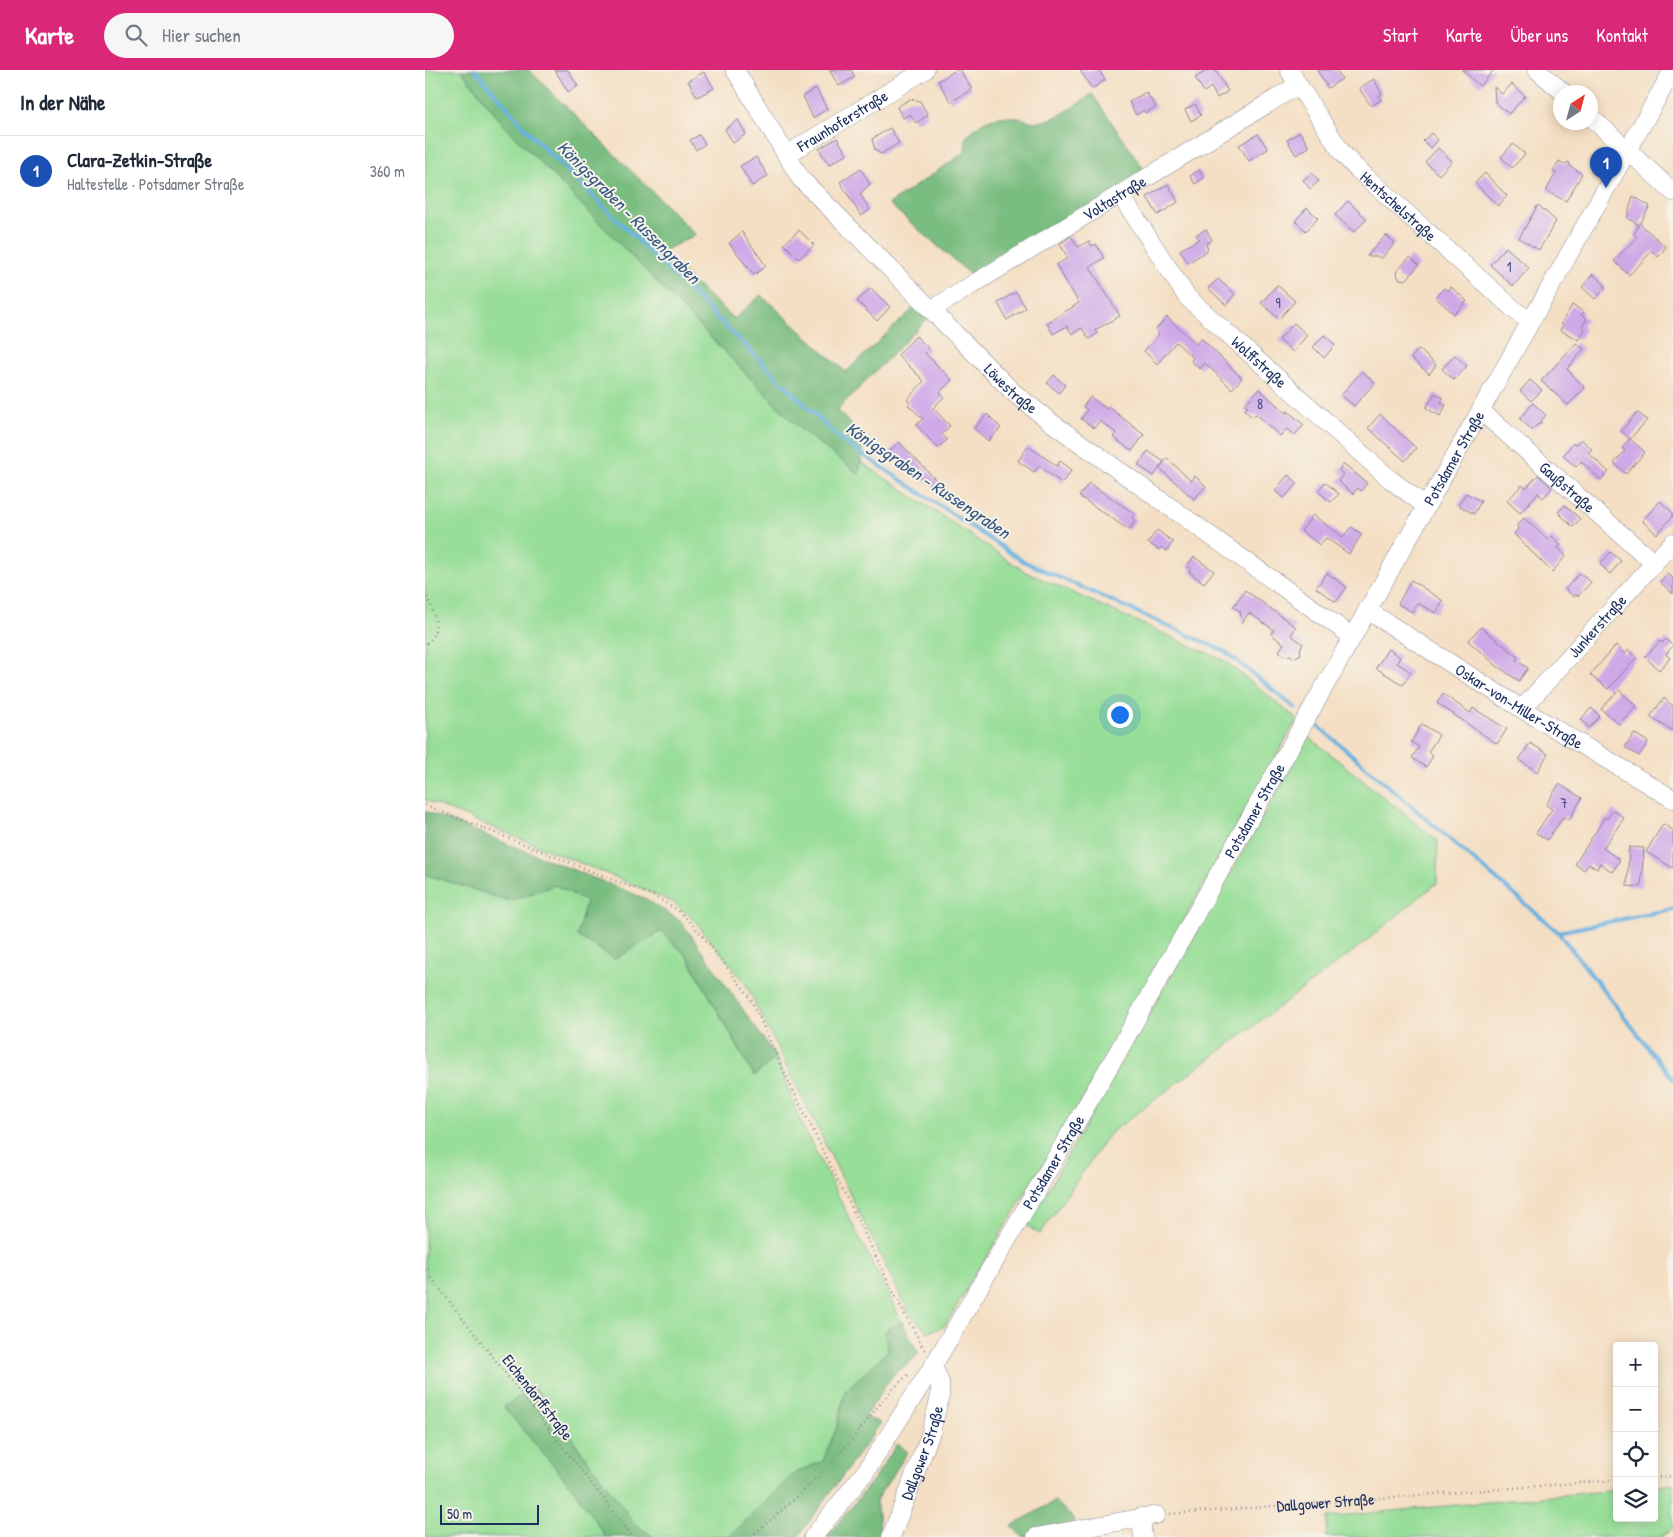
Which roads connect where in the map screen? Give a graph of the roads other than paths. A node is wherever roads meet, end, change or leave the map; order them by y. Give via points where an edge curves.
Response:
1 (735, 70) edge
2 (925, 70) edge
3 (1289, 70) edge
4 (1537, 70) edge
5 (1673, 70) edge
6 (1298, 85) junction
7 (1555, 85) edge
8 (1598, 123) edge
9 (1627, 150) junction
10 (786, 155) junction
11 (1673, 192) edge
12 (1120, 194) junction
13 (931, 310) junction
14 (1531, 321) junction
15 (1481, 411) junction
16 (1426, 506) junction
17 (1673, 542) edge
18 (1654, 563) junction
19 (1367, 610) junction
20 (1353, 637) junction
21 (1522, 709) junction
22 (1673, 799) edge
23 (933, 1366) junction
24 (813, 1537) edge
25 (891, 1537) edge
26 (1036, 1537) edge
27 (1143, 1537) edge

1 - 10 street, Löwestraße
2 - 10 street, Fraunhoferstraße
3 - 6 street, Hentschelstraße
4 - 7 street
5 - 9 street, Potsdamer Straße
6 - 12 street, Voltastraße
6 - 14 street, Hentschelstraße via 1341,153 1355,168
8 - 9 street
9 - 11 street
9 - 14 street, Potsdamer Straße
10 - 13 street, Löwestraße via 801,179
12 - 13 street, Voltastraße
12 - 16 street, Wolffstraße via 1187,297 1391,480
13 - 20 street, Löwestraße via 1014,393 1052,423
14 - 15 street, Potsdamer Straße
15 - 16 street, Potsdamer Straße
15 - 18 street, Gaußstraße
16 - 19 street, Potsdamer Straße
17 - 18 street, Junkerstraße
18 - 21 street, Junkerstraße
19 - 20 street, Potsdamer Straße
19 - 21 street, Oskar-von-Miller-Straße
20 - 23 street, Potsdamer Straße via 1116,1055
21 - 22 street, Oskar-von-Miller-Straße
23 - 24 street, Potsdamer Straße via 866,1471
23 - 25 street, Dallgower Straße via 940,1382 931,1432
26 - 27 street via 1148,1516

